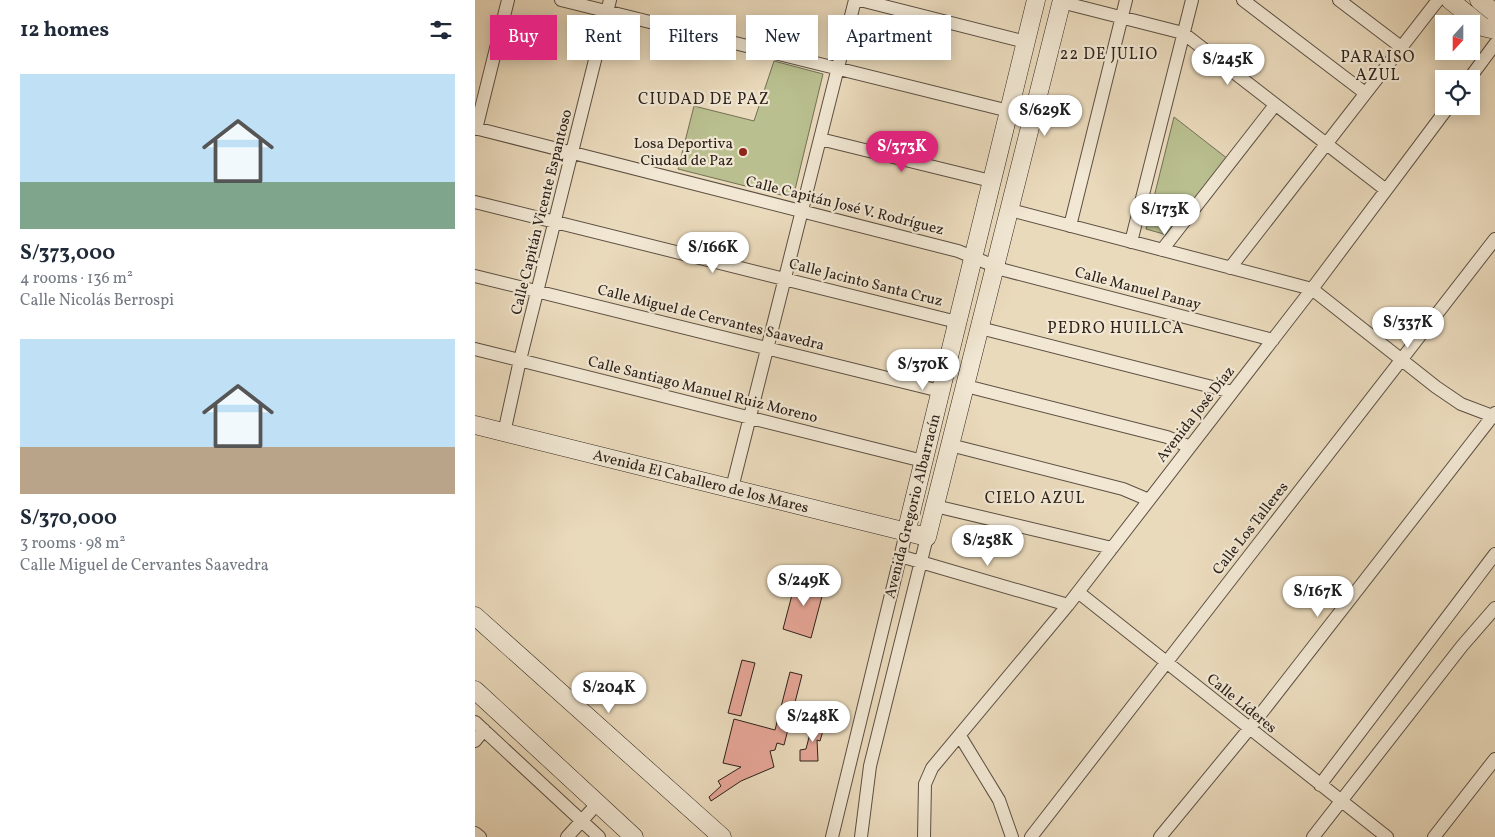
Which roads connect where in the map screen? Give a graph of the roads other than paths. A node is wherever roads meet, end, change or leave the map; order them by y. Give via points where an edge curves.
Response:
1 (508, 0) edge
2 (561, 0) edge
3 (855, 0) edge
4 (860, 0) edge
5 (1036, 0) edge
6 (1126, 0) edge
7 (1192, 0) edge
8 (1243, 0) edge
9 (1339, 0) edge
10 (1438, 0) edge
11 (1450, 0) edge
12 (1479, 0) edge
13 (1061, 1) edge
14 (609, 6) edge
15 (1495, 13) edge
16 (1121, 17) junction
17 (1495, 30) edge
18 (1183, 34) junction
19 (1026, 42) junction
20 (1495, 44) edge
21 (1401, 48) junction
22 (837, 70) junction
23 (1476, 70) edge
24 (1365, 93) junction
25 (1275, 106) junction
26 (1009, 111) junction
27 (1442, 115) edge
28 (476, 129) edge
29 (820, 139) junction
30 (1326, 144) junction
31 (573, 153) junction
32 (991, 181) junction
33 (1386, 190) junction
34 (475, 202) edge
35 (802, 210) junction
36 (1011, 210) junction
37 (556, 222) junction
38 (1070, 226) junction
39 (1495, 240) edge
40 (1131, 242) junction
41 (1162, 250) junction
42 (972, 257) junction
43 (996, 267) junction
44 (1230, 268) junction
45 (475, 276) edge
46 (785, 278) junction
47 (1312, 289) junction
48 (538, 291) junction
49 (957, 322) junction
50 (980, 328) junction
51 (1273, 340) junction
52 (767, 348) junction
53 (475, 349) edge
54 (520, 360) junction
55 (1401, 361) junction
56 (965, 386) junction
57 (940, 391) junction
58 (1233, 392) junction
59 (1494, 415) edge
60 (750, 417) junction
61 (475, 425) edge
62 (504, 432) junction
63 (951, 445) junction
64 (1190, 447) junction
65 (923, 461) junction
66 (732, 488) junction
67 (1149, 500) junction
68 (935, 506) junction
69 (906, 532) junction
70 (927, 537) junction
71 (1112, 548) junction
72 (1495, 554) edge
73 (900, 556) junction
74 (921, 562) junction
75 (1078, 592) junction
76 (1068, 605) junction
77 (1495, 608) edge
78 (475, 616) edge
79 (1165, 662) junction
80 (475, 690) edge
81 (480, 726) edge
82 (1249, 729) junction
83 (960, 736) junction
84 (475, 741) edge
85 (1495, 759) edge
86 (851, 763) junction
87 (870, 766) junction
88 (1320, 785) junction
89 (1341, 801) junction
90 (597, 804) junction
91 (582, 821) junction
92 (475, 832) edge
93 (480, 837) edge
94 (567, 837) edge
95 (599, 837) edge
96 (634, 837) edge
97 (722, 837) edge
98 (832, 837) edge
99 (861, 837) edge
100 (924, 837) edge
101 (1012, 837) edge
102 (1031, 837) edge
103 (1160, 837) edge
104 (1313, 837) edge
105 (1387, 837) edge
106 (1434, 837) edge

1 - 28 street
2 - 14 street
3 - 22 street
4 - 19 street
5 - 19 street, Avenida Gregorio Albarracín
6 - 16 street
7 - 18 street
8 - 24 street
9 - 21 street
10 - 21 street
11 - 17 street via 1483,27
12 - 15 street
13 - 16 street
13 - 36 street, Avenida Gregorio Albarracín
14 - 22 street
14 - 31 street, Calle Capitán Vicente Espantoso
16 - 18 street
16 - 38 street
18 - 25 street
18 - 40 street
19 - 26 street, Avenida Gregorio Albarracín
20 - 23 street
21 - 24 street
22 - 26 street
22 - 29 street
24 - 30 street
25 - 30 street
25 - 41 street
26 - 32 street, Avenida Gregorio Albarracín
27 - 33 street, Avenida José Díaz
28 - 31 street, Calle Capitán José V. Rodríguez
29 - 32 street
29 - 35 street
30 - 33 street
30 - 44 street
31 - 35 street, Calle Capitán José V. Rodríguez
31 - 37 street, Calle Capitán Vicente Espantoso
32 - 42 street, Avenida Gregorio Albarracín
33 - 47 street, Avenida José Díaz
34 - 37 street, Calle Jacinto Santa Cruz
35 - 42 street, Calle Capitán José V. Rodríguez
35 - 46 street
36 - 38 street
36 - 43 street, Avenida Gregorio Albarracín
37 - 46 street, Calle Jacinto Santa Cruz
37 - 48 street, Calle Capitán Vicente Espantoso
38 - 40 street
39 - 55 street, Calle Los Talleres
40 - 41 street
41 - 44 street
42 - 43 street, Calle Capitán José V. Rodríguez
42 - 49 street, Avenida Gregorio Albarracín
43 - 50 street, Avenida Gregorio Albarracín
43 - 51 street, Calle Manuel Panay
44 - 47 street
45 - 48 street, Calle Miguel de Cervantes Saavedra
46 - 49 street, Calle Jacinto Santa Cruz
46 - 52 street
47 - 51 street, Avenida José Díaz
47 - 55 street
48 - 52 street, Calle Miguel de Cervantes Saavedra
48 - 54 street, Calle Capitán Vicente Espantoso
49 - 57 street, Avenida Gregorio Albarracín
50 - 56 street, Avenida Gregorio Albarracín
50 - 58 street
51 - 58 street, Avenida José Díaz
52 - 57 street, Calle Miguel de Cervantes Saavedra
52 - 60 street
53 - 54 street, Calle Santiago Manuel Ruiz Moreno
54 - 60 street, Calle Santiago Manuel Ruiz Moreno
54 - 62 street, Calle Capitán Vicente Espantoso
55 - 59 street via 1461,404
55 - 79 street, Calle Los Talleres
56 - 63 street, Avenida Gregorio Albarracín
56 - 64 street via 1167,437
57 - 65 street, Avenida Gregorio Albarracín
58 - 64 street, Avenida José Díaz
59 - 82 street
60 - 65 street, Calle Santiago Manuel Ruiz Moreno
60 - 66 street
61 - 62 street, Avenida El Caballero de los Mares
62 - 66 street, Avenida El Caballero de los Mares
63 - 67 street via 1123,489
63 - 68 street, Avenida Gregorio Albarracín
64 - 67 street, Avenida José Díaz
65 - 69 street, Avenida Gregorio Albarracín
66 - 69 street, Avenida El Caballero de los Mares
67 - 71 street, Avenida José Díaz
68 - 70 street, Avenida Gregorio Albarracín
68 - 71 street
69 - 70 street, Avenida El Caballero de los Mares
69 - 73 street, Avenida Gregorio Albarracín
70 - 74 street, Avenida Gregorio Albarracín
71 - 75 street, Avenida José Díaz
72 - 88 street
73 - 74 street
73 - 86 street, Avenida Gregorio Albarracín
74 - 76 street
74 - 87 street, Avenida Gregorio Albarracín
75 - 76 street, Avenida José Díaz
75 - 79 street, Calle Líderes
76 - 83 street, Avenida José Díaz
77 - 89 street
78 - 97 street
79 - 82 street, Calle Líderes
79 - 102 street, Calle Los Talleres
80 - 90 street
81 - 84 street
81 - 91 street
82 - 88 street, Calle Líderes
82 - 103 street
83 - 100 street, Avenida José Díaz via 933,768 925,784
83 - 101 street via 999,800
85 - 106 street
86 - 87 street
86 - 98 street, Avenida Gregorio Albarracín
87 - 99 street, Avenida Gregorio Albarracín
88 - 89 street, Calle Líderes
89 - 104 street
89 - 105 street, Calle Líderes
90 - 91 street
90 - 96 street
91 - 94 street
91 - 95 street
92 - 93 street

